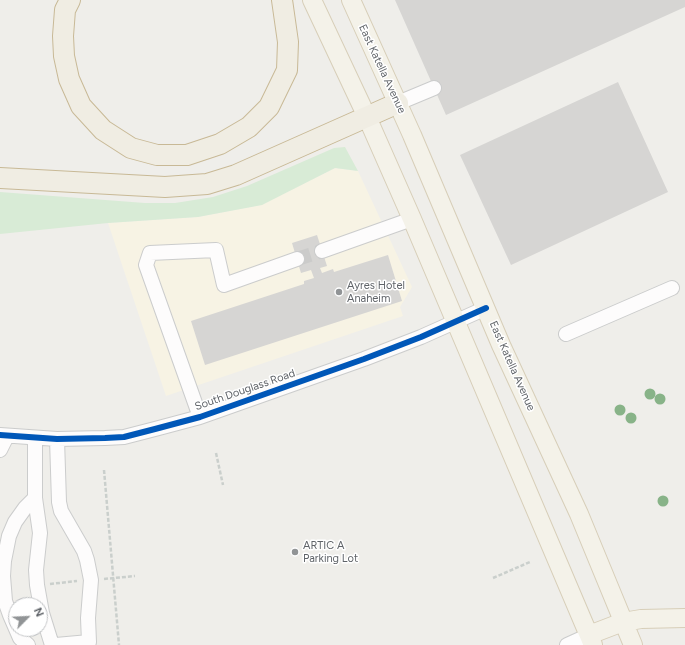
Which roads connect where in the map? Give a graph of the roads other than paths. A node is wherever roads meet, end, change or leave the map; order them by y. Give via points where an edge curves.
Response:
1 (70, 0) edge
2 (282, 0) edge
3 (312, 0) edge
4 (351, 0) edge
5 (434, 88) dead end
6 (398, 103) junction
7 (367, 117) junction
8 (0, 178) edge
9 (412, 219) junction
10 (322, 251) tunnel mouth
11 (297, 260) tunnel mouth
12 (672, 288) dead end
13 (486, 308) junction
14 (456, 321) junction
15 (566, 334) dead end
16 (200, 417) junction
17 (3, 435) edge
18 (35, 438) junction
19 (57, 439) junction
20 (0, 450) edge
21 (35, 498) junction
22 (685, 618) edge
23 (623, 622) junction
24 (591, 640) edge
25 (89, 643) edge
26 (28, 645) edge
27 (52, 645) edge
28 (56, 645) edge
29 (567, 645) edge
30 (632, 645) edge

1 - 2 highway via 65,10 64,56 81,106 103,130 131,148 157,155 187,155 220,144 249,127 268,106 286,70 288,42
3 - 7 main road
4 - 6 main road, East Katella Avenue
5 - 6 street
6 - 7 highway
6 - 13 main road, East Katella Avenue
7 - 8 highway via 236,175 207,184 165,187
7 - 9 main road
9 - 10 street
9 - 14 main road
11 - 16 street via 224,285 216,250 150,253 146,264
12 - 15 street
13 - 14 street, South Douglass Road
13 - 23 main road, East Katella Avenue via 579,514
14 - 16 street, South Douglass Road via 364,359
14 - 24 main road
16 - 19 street, South Douglass Road via 124,437
17 - 18 street, South Douglass Road
17 - 20 street
18 - 19 street, South Douglass Road
18 - 21 street
19 - 25 street via 61,511 84,551 91,580
21 - 26 street via 24,508 9,536 3,576 5,601 10,616 20,638
21 - 27 street via 40,533 37,585
22 - 23 main road
23 - 24 main road
23 - 30 main road, East Katella Avenue
24 - 29 street
25 - 28 street

